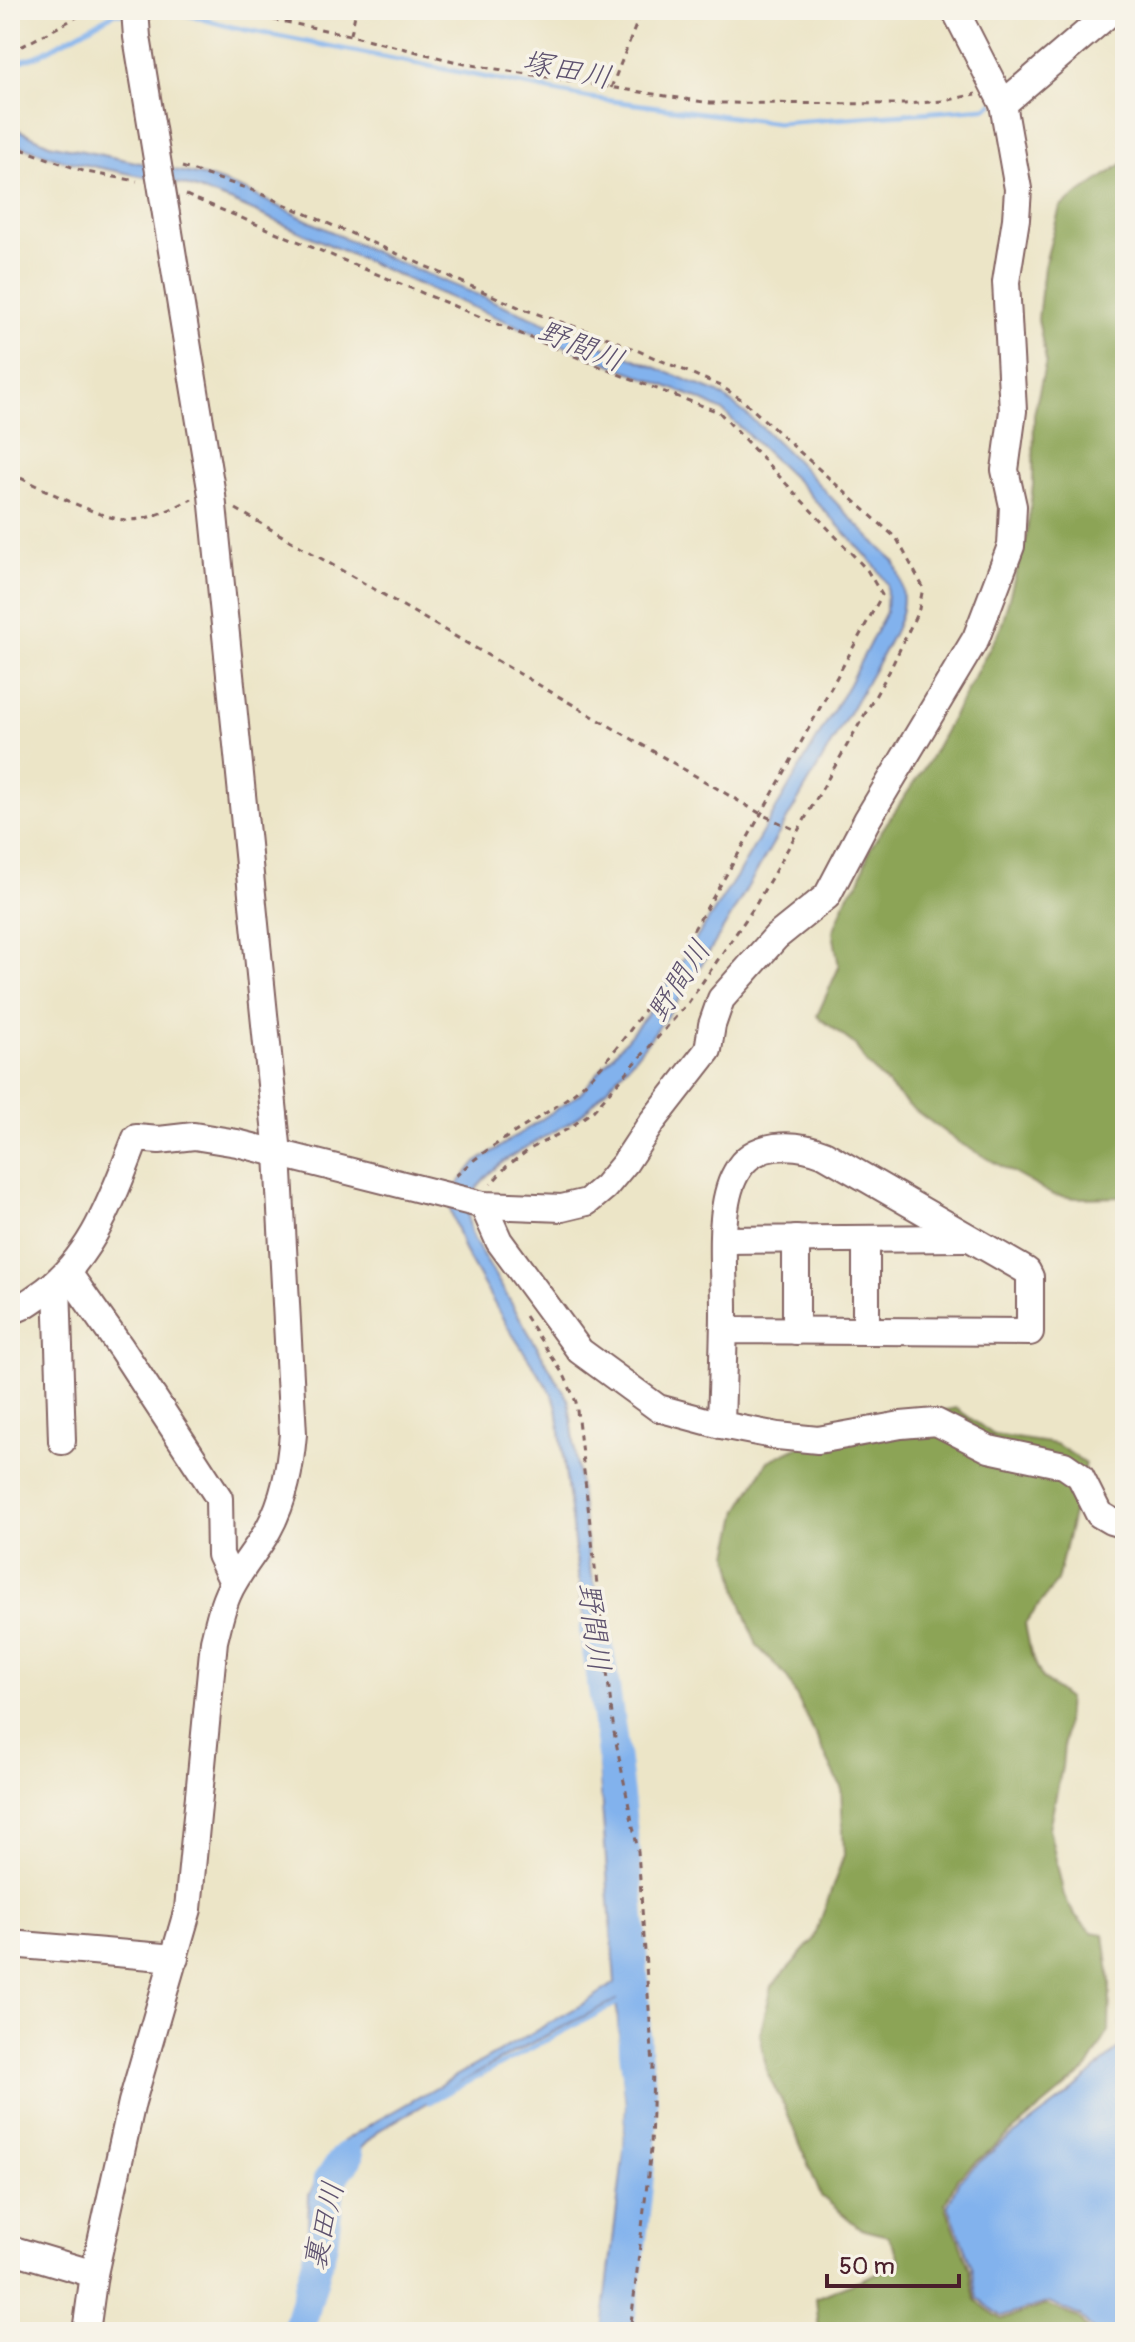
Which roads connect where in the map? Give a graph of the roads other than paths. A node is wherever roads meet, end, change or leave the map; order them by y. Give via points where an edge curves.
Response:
1 (135, 10) edge
2 (955, 10) edge
3 (1113, 10) edge
4 (998, 95) junction
5 (278, 1154) junction
6 (483, 1205) junction
7 (969, 1238) junction
8 (796, 1239) junction
9 (866, 1239) junction
10 (725, 1240) junction
11 (62, 1279) junction
12 (10, 1310) edge
13 (724, 1330) junction
14 (796, 1331) junction
15 (866, 1331) junction
16 (721, 1425) junction
17 (62, 1441) dead end
18 (1125, 1525) edge
19 (233, 1582) junction
20 (10, 1944) edge
21 (175, 1958) junction
22 (10, 2249) edge
23 (94, 2274) junction
24 (86, 2332) edge

1 - 5 street via 212,495
2 - 4 street
3 - 4 street
4 - 6 street via 1018,189 1006,282 1013,411 1005,470 1013,506 1011,546 976,638 827,896 776,937 721,999 708,1050 605,1187 587,1202 562,1208
5 - 6 street
5 - 11 street via 194,1136 136,1138 111,1202
5 - 19 street via 291,1456 284,1495 268,1531
6 - 16 street via 499,1241 580,1351 658,1408
7 - 9 street
7 - 10 street via 824,1154 778,1147 753,1153 734,1175
7 - 15 street via 1027,1271 1030,1332
8 - 9 street
8 - 10 street
8 - 14 street
9 - 15 street
10 - 13 street
11 - 12 street
11 - 17 street
11 - 19 street via 121,1348 219,1498 220,1555
13 - 14 street
13 - 16 street
14 - 15 street
16 - 18 street via 818,1440 936,1422 989,1449 1064,1465 1080,1476 1099,1514
19 - 21 street via 214,1641 188,1909
20 - 21 street
21 - 23 street via 132,2102
22 - 23 street
23 - 24 street

